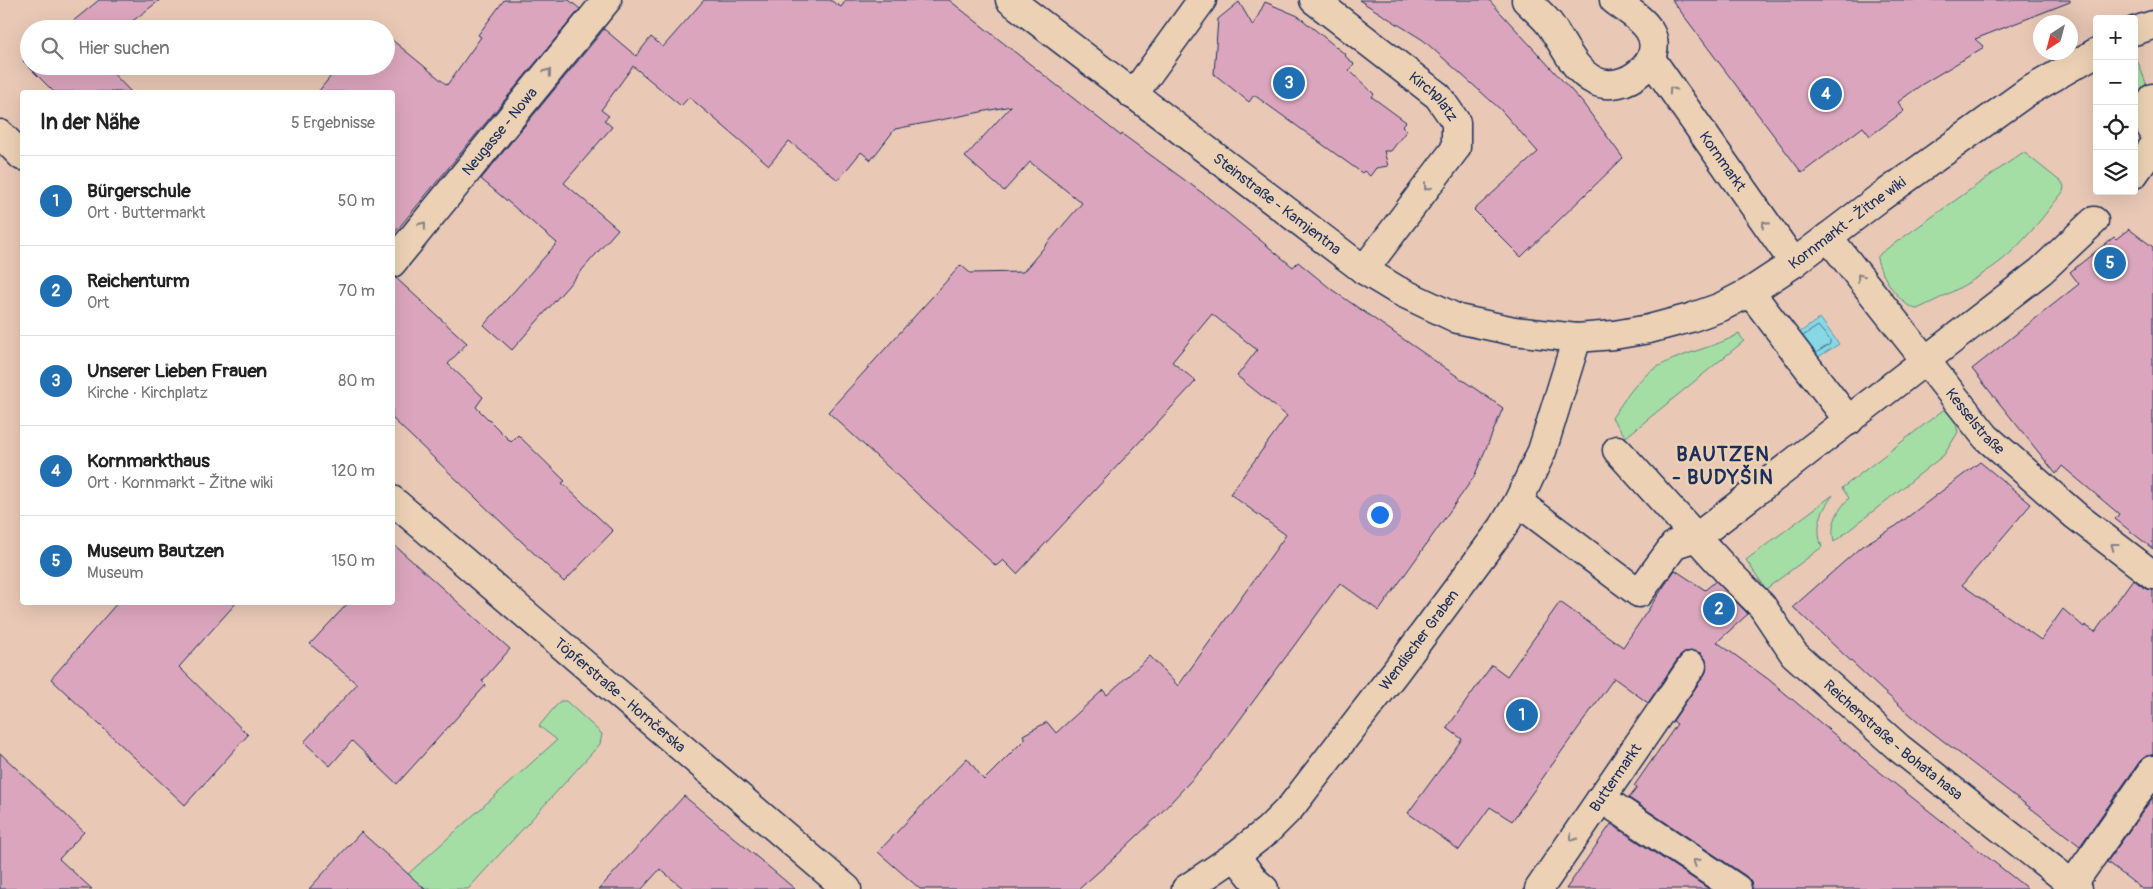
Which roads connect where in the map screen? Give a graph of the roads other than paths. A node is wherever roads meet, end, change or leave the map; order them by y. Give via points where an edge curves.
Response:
1 (607, 0) edge
2 (1010, 0) edge
3 (1202, 0) edge
4 (1314, 0) edge
5 (1526, 0) edge
6 (1614, 0) edge
7 (2153, 25) edge
8 (2138, 30) edge
9 (2093, 54) edge
10 (1650, 59) junction
11 (1133, 95) junction
12 (2153, 98) edge
13 (2153, 131) edge
14 (0, 134) edge
15 (2153, 147) edge
16 (20, 154) edge
17 (2138, 168) edge
18 (2094, 221) dead end
19 (1828, 237) junction
20 (395, 259) edge
21 (1794, 263) junction
22 (1364, 270) junction
23 (1750, 292) junction
24 (1577, 338) junction
25 (1926, 362) junction
26 (1849, 422) junction
27 (1617, 450) dead end
28 (1518, 502) junction
29 (395, 503) edge
30 (1697, 537) junction
31 (2153, 575) edge
32 (1692, 666) dead end
33 (2153, 770) edge
34 (1600, 798) junction
35 (1235, 856) junction
36 (2073, 888) edge
37 (848, 889) edge
38 (1186, 889) edge
39 (1264, 889) edge
40 (1538, 889) edge
41 (1737, 889) edge

20 -> 1 street, Neugasse - Nowa
2 - 11 street, Steinstraße - Kamjentna
3 - 11 street
4 -> 22 street, Kirchplatz via 1438,96 1456,122 1456,148
5 - 10 street via 1548,23 1578,66 1594,81 1616,86 1636,75
6 - 10 street via 1648,29 1654,52
7 - 8 street
9 - 19 street, Kornmarkt - Žitne wiki via 2027,92
21 -> 10 street, Kornmarkt
11 - 22 street, Steinstraße - Kamjentna
12 - 13 street via 2147,113
14 - 16 street
15 - 17 street
18 - 25 street via 2041,271
19 - 21 street, Kornmarkt - Žitne wiki
25 -> 19 street, Kesselstraße
21 - 23 street, Kornmarkt - Žitne wiki
22 - 24 street, Steinstraße - Kamjentna via 1458,319 1514,331
23 - 24 street, Kornmarkt - Žitne wiki via 1722,307 1649,329 1614,336
23 - 26 street
24 - 28 street, Wendischer Graben via 1542,451
25 - 26 street
31 -> 25 street, Kesselstraße via 2076,516 1986,437
26 - 30 street
27 - 30 street, Reichenstraße - Bohata hasa
28 - 30 street via 1639,593 1674,544
28 - 35 street, Wendischer Graben via 1396,671 1290,807 1268,830
29 - 37 street, Töpferstraße - Hornčerska
30 - 36 street, Reichenstraße - Bohata hasa via 1762,606 1794,654 1899,748
32 - 34 street, Buttermarkt
33 - 36 street
34 -> 40 street, Buttermarkt
41 -> 34 street
35 - 38 street, Wendischer Graben
35 - 39 street

